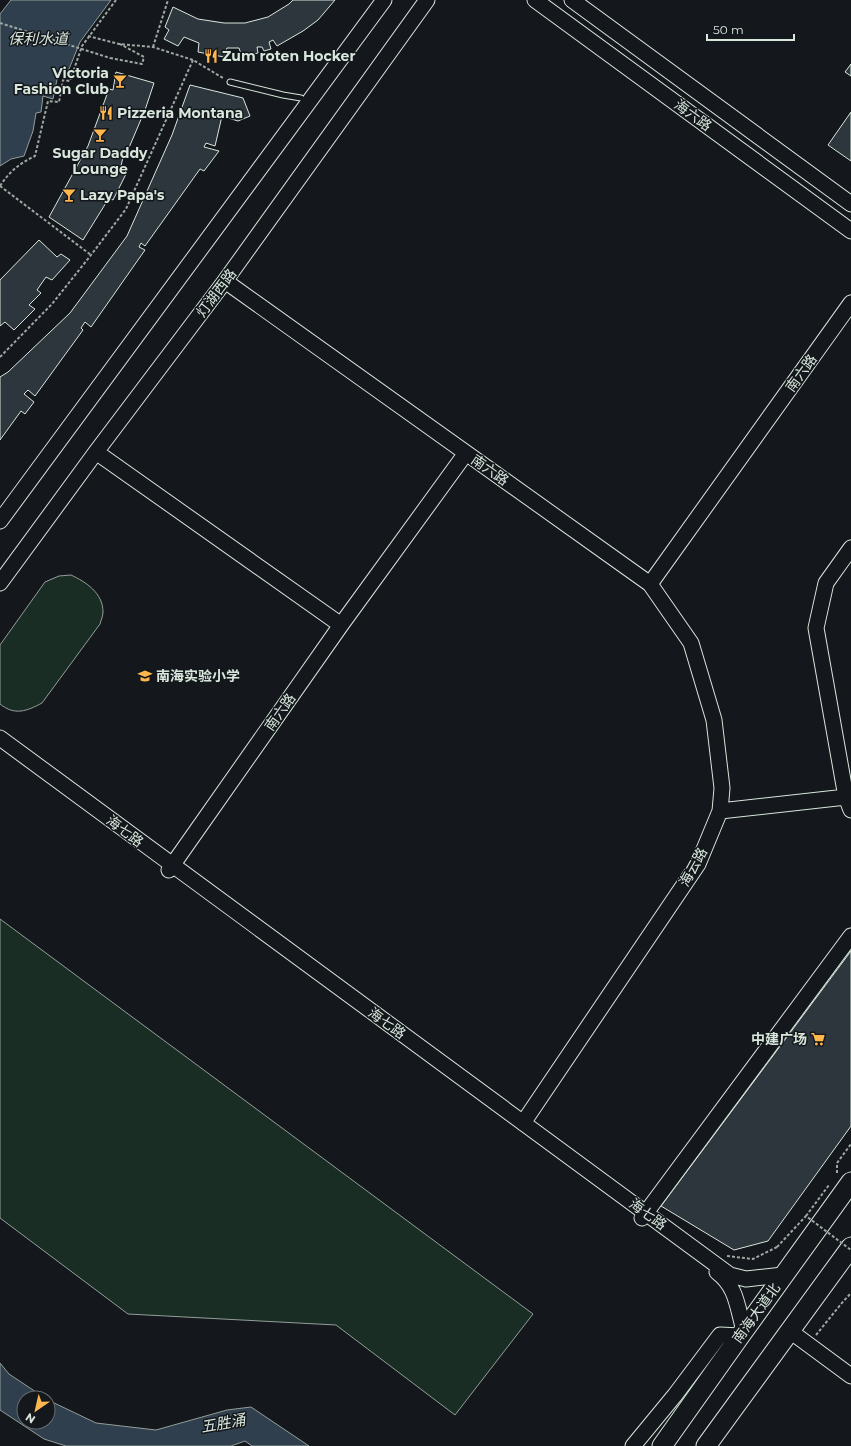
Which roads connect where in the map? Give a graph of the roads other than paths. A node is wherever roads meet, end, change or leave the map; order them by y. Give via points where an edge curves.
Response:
1 (384, 0) edge
2 (426, 0) edge
3 (535, 0) edge
4 (572, 0) edge
5 (230, 82) road end
6 (301, 98) dead end
7 (851, 204) edge
8 (851, 231) edge
9 (226, 280) junction
10 (851, 303) edge
11 (96, 452) junction
12 (466, 453) junction
13 (0, 521) edge
14 (851, 548) edge
15 (0, 583) edge
16 (650, 584) junction
17 (341, 626) junction
18 (0, 738) edge
19 (0, 746) edge
20 (849, 803) edge
21 (720, 811) junction
22 (170, 868) junction
23 (851, 936) edge
24 (523, 1122) junction
25 (841, 1177) edge
26 (644, 1215) junction
27 (851, 1248) edge
28 (783, 1275) junction
29 (793, 1327) junction
30 (742, 1333) junction
31 (851, 1364) edge
32 (851, 1376) edge
33 (633, 1446) edge
34 (662, 1446) edge
35 (706, 1446) edge

1 - 13 main road
2 - 9 main road, 灯湖西路
3 - 8 main road, 海六路
4 - 7 main road, 海六路
5 - 6 lane
9 - 11 main road, 灯湖西路
9 - 12 main road
10 - 16 main road, 南六路
11 - 15 main road, 灯湖西路
11 - 17 main road
12 - 16 main road, 南六路
12 - 17 main road, 南六路
14 - 20 main road via 826,583 816,628
16 - 21 main road, 海云路 via 691,643 714,720 722,788
17 - 22 main road, 南六路
18 - 22 main road, 海七路
19 - 22 main road, 海七路
20 - 21 main road
21 - 24 main road, 海云路 via 698,864
22 - 24 main road, 海七路
22 - 26 main road, 海七路
23 - 26 main road
24 - 26 main road, 海七路
25 - 28 highway, 南海大道北
26 - 28 main road, 海七路 via 730,1275 746,1279
26 - 30 main road, 海七路 via 725,1278 735,1293
27 - 29 highway
28 - 30 highway, 南海大道北
29 - 31 main road via 814,1337
29 - 32 main road
29 - 35 highway
30 - 33 main road via 720,1335
30 - 34 highway, 南海大道北

